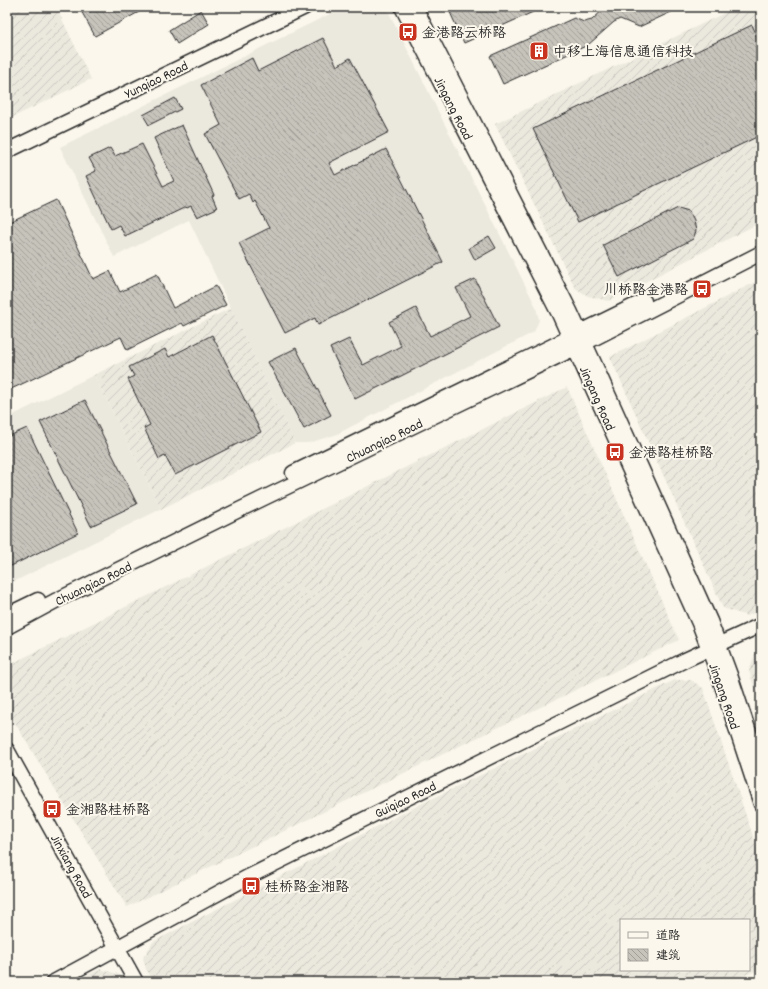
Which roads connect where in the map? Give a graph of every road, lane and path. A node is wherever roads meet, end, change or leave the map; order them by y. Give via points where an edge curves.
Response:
1 (305, 7) edge
2 (402, 7) edge
3 (415, 7) edge
4 (7, 151) edge
5 (761, 242) edge
6 (761, 253) edge
7 (577, 340) junction
8 (7, 615) edge
9 (761, 624) edge
10 (7, 627) edge
11 (714, 646) junction
12 (7, 750) edge
13 (761, 768) edge
14 (761, 804) edge
15 (118, 948) junction
16 (54, 982) edge
17 (136, 982) edge

1 - 4 street, Yunqiao Road
2 - 7 street, Jingang Road
3 - 7 street, Jingang Road
5 - 7 street, Chuanqiao Road
6 - 7 street, Chuanqiao Road
7 - 8 street, Chuanqiao Road
7 - 10 street, Chuanqiao Road
7 - 11 street, Jingang Road
9 - 11 street, Guiqiao Road
11 - 13 street, Jingang Road
11 - 14 street, Jingang Road
11 - 15 street, Guiqiao Road via 248,877
12 - 15 street, Jinxiang Road
15 - 16 street, Guiqiao Road
15 - 17 street, Jinxiang Road

